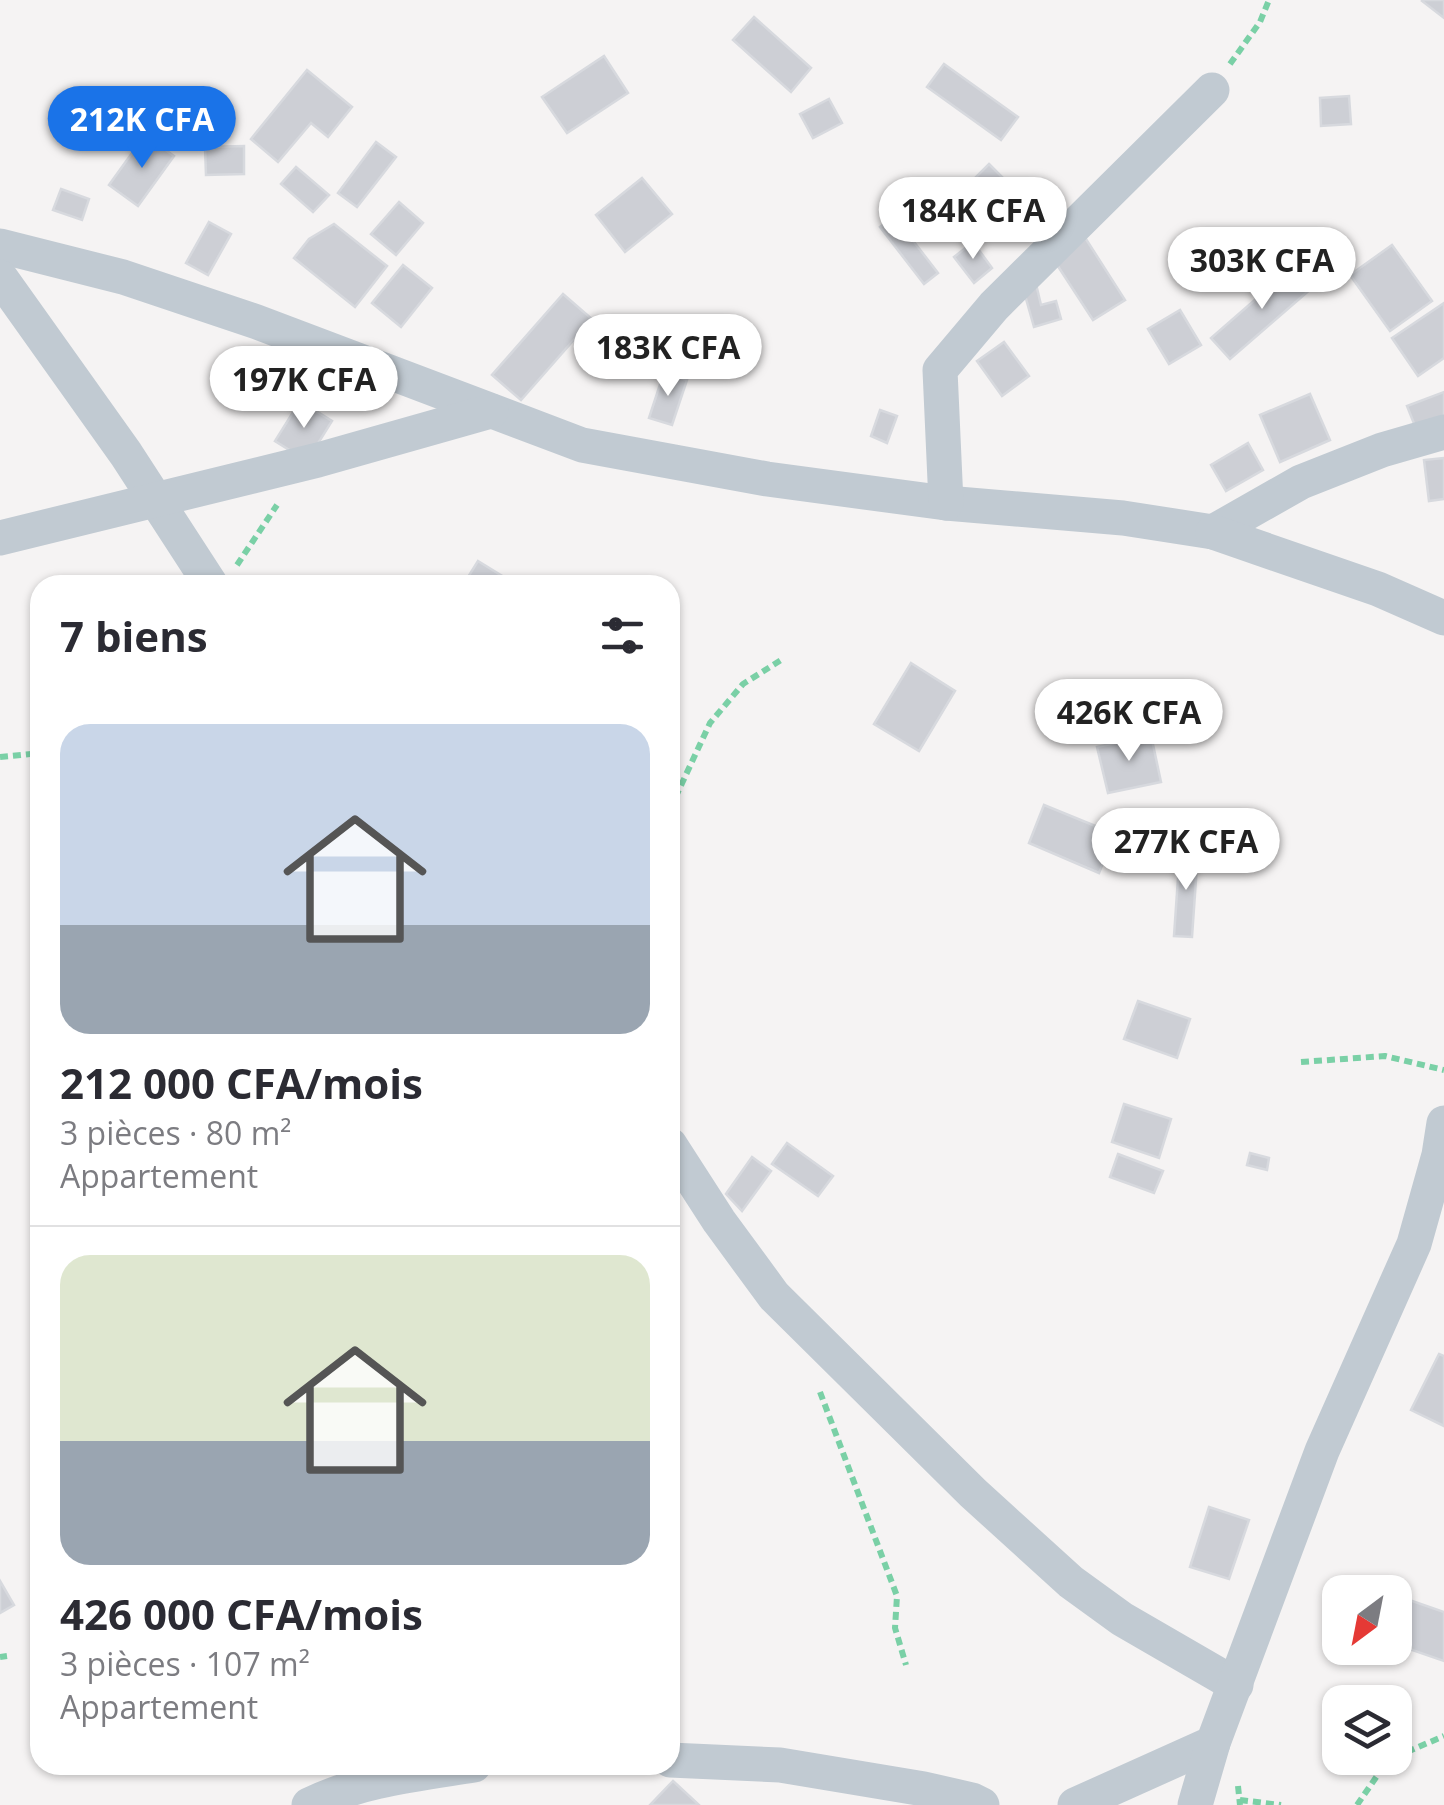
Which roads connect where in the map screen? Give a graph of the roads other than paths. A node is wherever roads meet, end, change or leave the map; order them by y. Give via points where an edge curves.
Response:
1 (1212, 90) road end
2 (0, 246) edge
3 (0, 277) edge
4 (491, 411) junction
5 (1444, 432) edge
6 (154, 499) junction
7 (946, 503) junction
8 (1212, 532) junction
9 (0, 538) edge
10 (221, 575) edge
11 (1444, 618) edge
12 (1444, 1123) edge
13 (680, 1160) edge
14 (1236, 1685) junction
15 (1212, 1743) junction
16 (680, 1761) edge
17 (415, 1775) edge
18 (309, 1805) edge
19 (982, 1805) edge
20 (1075, 1805) edge
21 (1195, 1805) edge

1 - 7 street via 994,306 940,370
2 - 4 street via 123,277 257,322
3 - 6 street
4 - 6 street
4 - 7 street via 582,445
5 - 8 street via 1301,482
6 - 9 street
6 - 10 street
7 - 8 street
8 - 11 street
12 - 14 street via 1414,1244 1322,1451
13 - 14 street via 774,1296 973,1493 1071,1582
14 - 15 street
15 - 20 street
15 - 21 street
16 - 19 street via 780,1766 924,1788
17 - 18 street

